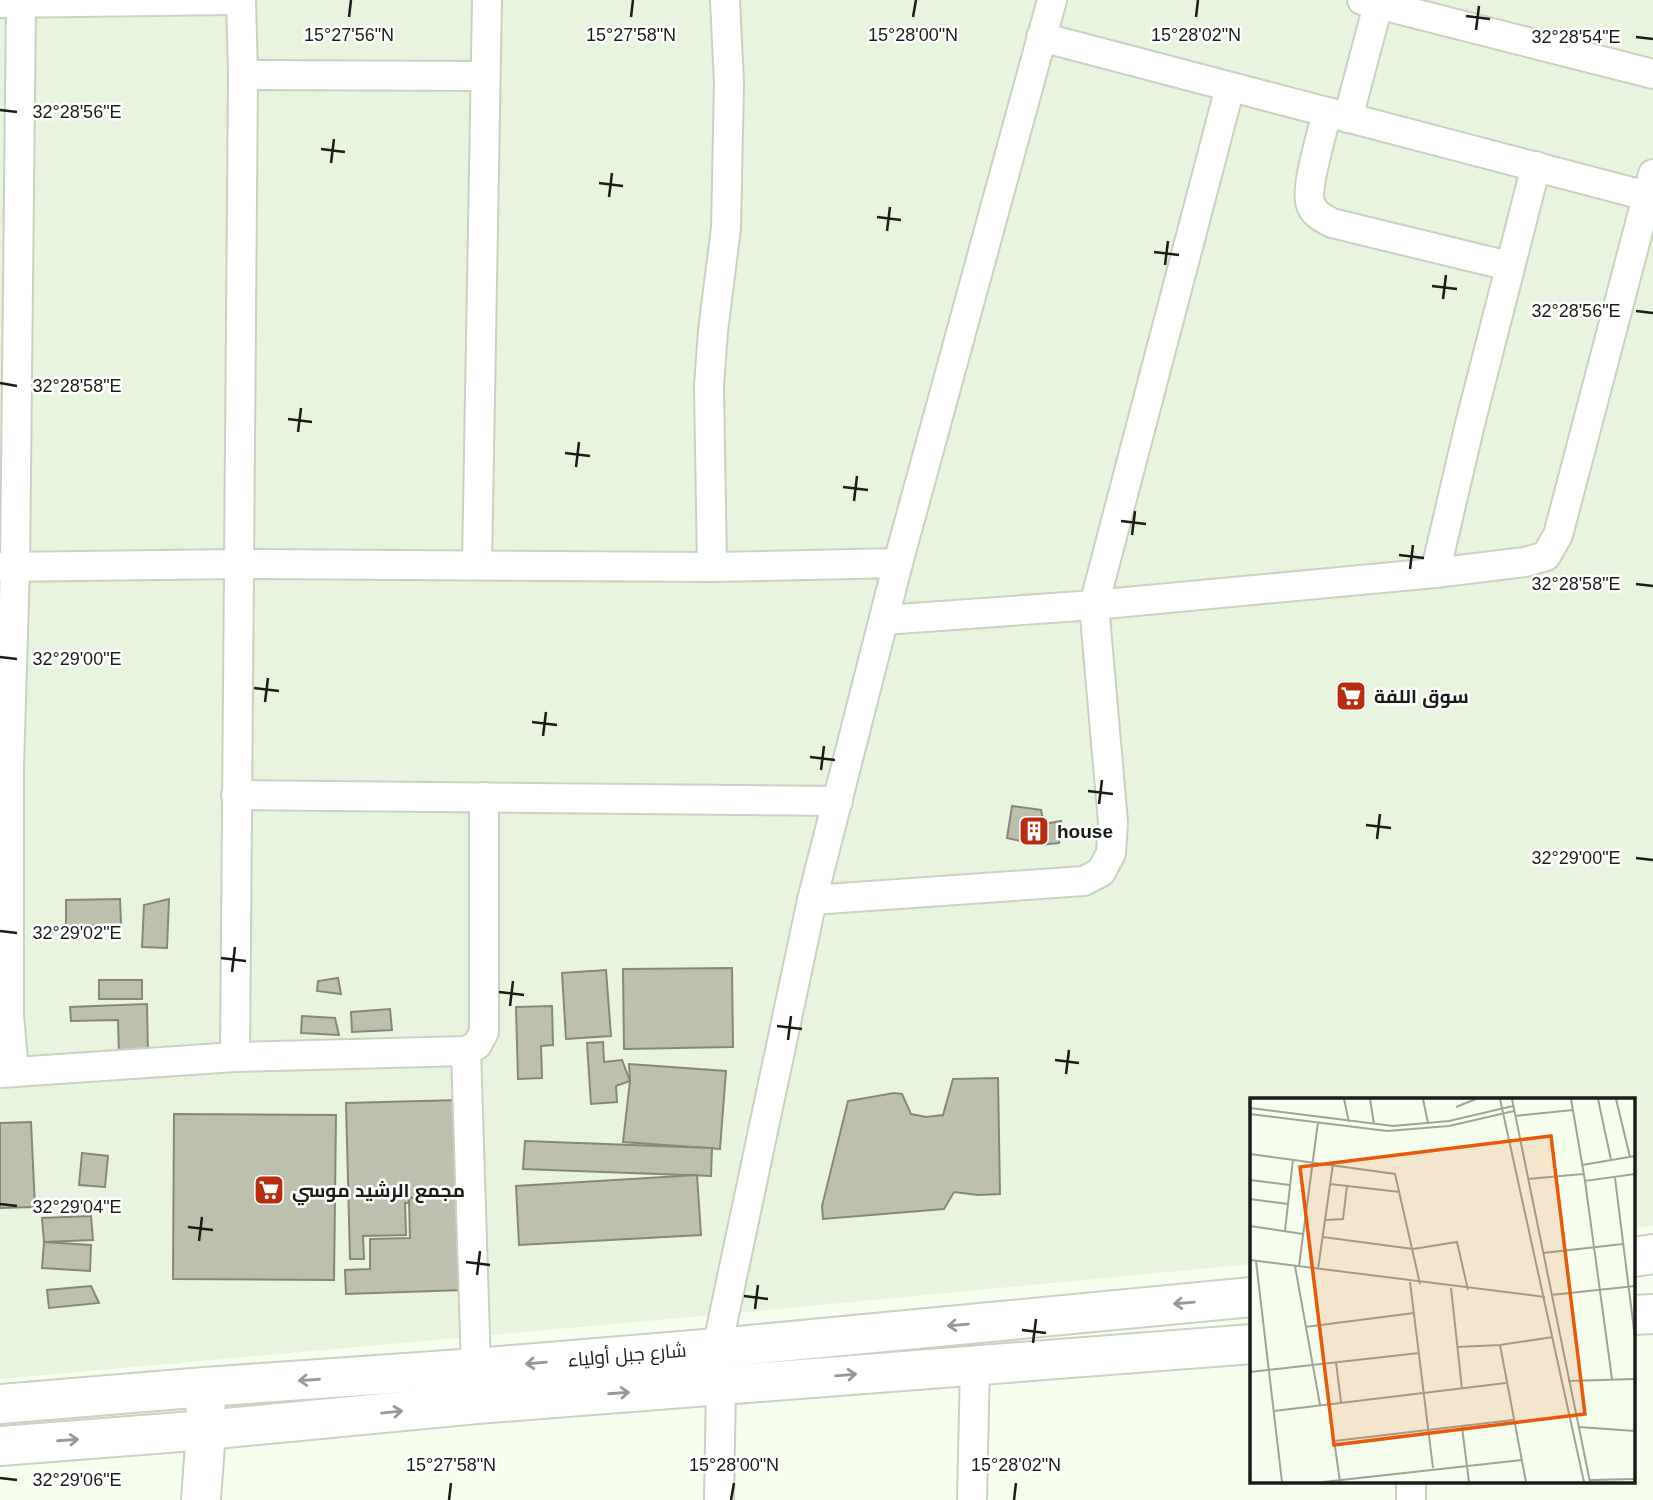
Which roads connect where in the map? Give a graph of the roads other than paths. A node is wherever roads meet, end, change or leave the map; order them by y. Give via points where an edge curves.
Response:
1 (234, 0) edge
2 (241, 0) edge
3 (487, 0) edge
4 (725, 0) edge
5 (1052, 0) edge
6 (10, 2) edge
7 (1370, 2) edge
8 (1041, 37) junction
9 (1653, 74) edge
10 (243, 75) junction
11 (485, 76) junction
12 (1230, 87) junction
13 (1337, 115) junction
14 (1536, 166) junction
15 (1650, 185) edge
16 (1509, 266) junction
17 (898, 563) junction
18 (240, 564) junction
19 (477, 565) junction
20 (7, 567) edge
21 (712, 567) junction
22 (1435, 573) junction
23 (1094, 605) junction
24 (884, 620) junction
25 (5, 767) edge
26 (236, 795) junction
27 (484, 797) junction
28 (838, 801) junction
29 (812, 900) junction
30 (466, 1051) junction
31 (235, 1057) junction
32 (7, 1072) edge
33 (1250, 1297) edge
34 (1250, 1343) edge
35 (717, 1348) junction
36 (975, 1365) junction
37 (476, 1368) junction
38 (721, 1385) junction
39 (205, 1387) junction
40 (0, 1404) edge
41 (206, 1430) junction
42 (0, 1446) edge
43 (1411, 1482) edge
44 (201, 1500) edge
45 (719, 1500) edge
46 (972, 1500) edge
47 (1411, 1500) edge

1 - 6 street
2 - 10 street
3 - 11 street
4 - 21 street via 729,83 726,228 709,386
5 - 8 street
6 - 20 street
7 - 9 street
7 - 13 street
8 - 12 street
8 - 17 street
10 - 11 street
10 - 18 street
11 - 19 street
12 - 13 street
12 - 23 street
13 - 14 street
13 - 16 street via 1310,181 1309,203 1318,216
14 - 15 street
14 - 16 street
15 - 22 street via 1558,536 1546,556
16 - 22 street
17 - 21 street
17 - 24 street
18 - 19 street
18 - 20 street
18 - 26 street
19 - 21 street
20 - 25 street
22 - 23 street
23 - 24 street
23 - 29 street via 1113,822 1111,853 1101,872 1084,881
24 - 28 street
25 - 32 street
26 - 27 street
26 - 31 street
27 - 28 street
27 - 30 street via 484,1032 477,1045
28 - 29 street
29 - 35 street
30 - 31 street
30 - 37 street
31 - 32 street
33 -> 35 main road, شارع جبل أولياء
34 - 36 main road, شارع جبل أولياء
35 -> 37 main road, شارع جبل أولياء
38 -> 36 main road, شارع جبل أولياء
36 - 46 street
37 -> 39 main road, شارع جبل أولياء
41 -> 38 main road, شارع جبل أولياء
38 - 45 street
39 - 40 main road, شارع جبل أولياء
39 - 41 main road
42 -> 41 main road, شارع جبل أولياء
41 - 44 main road
43 - 47 street

